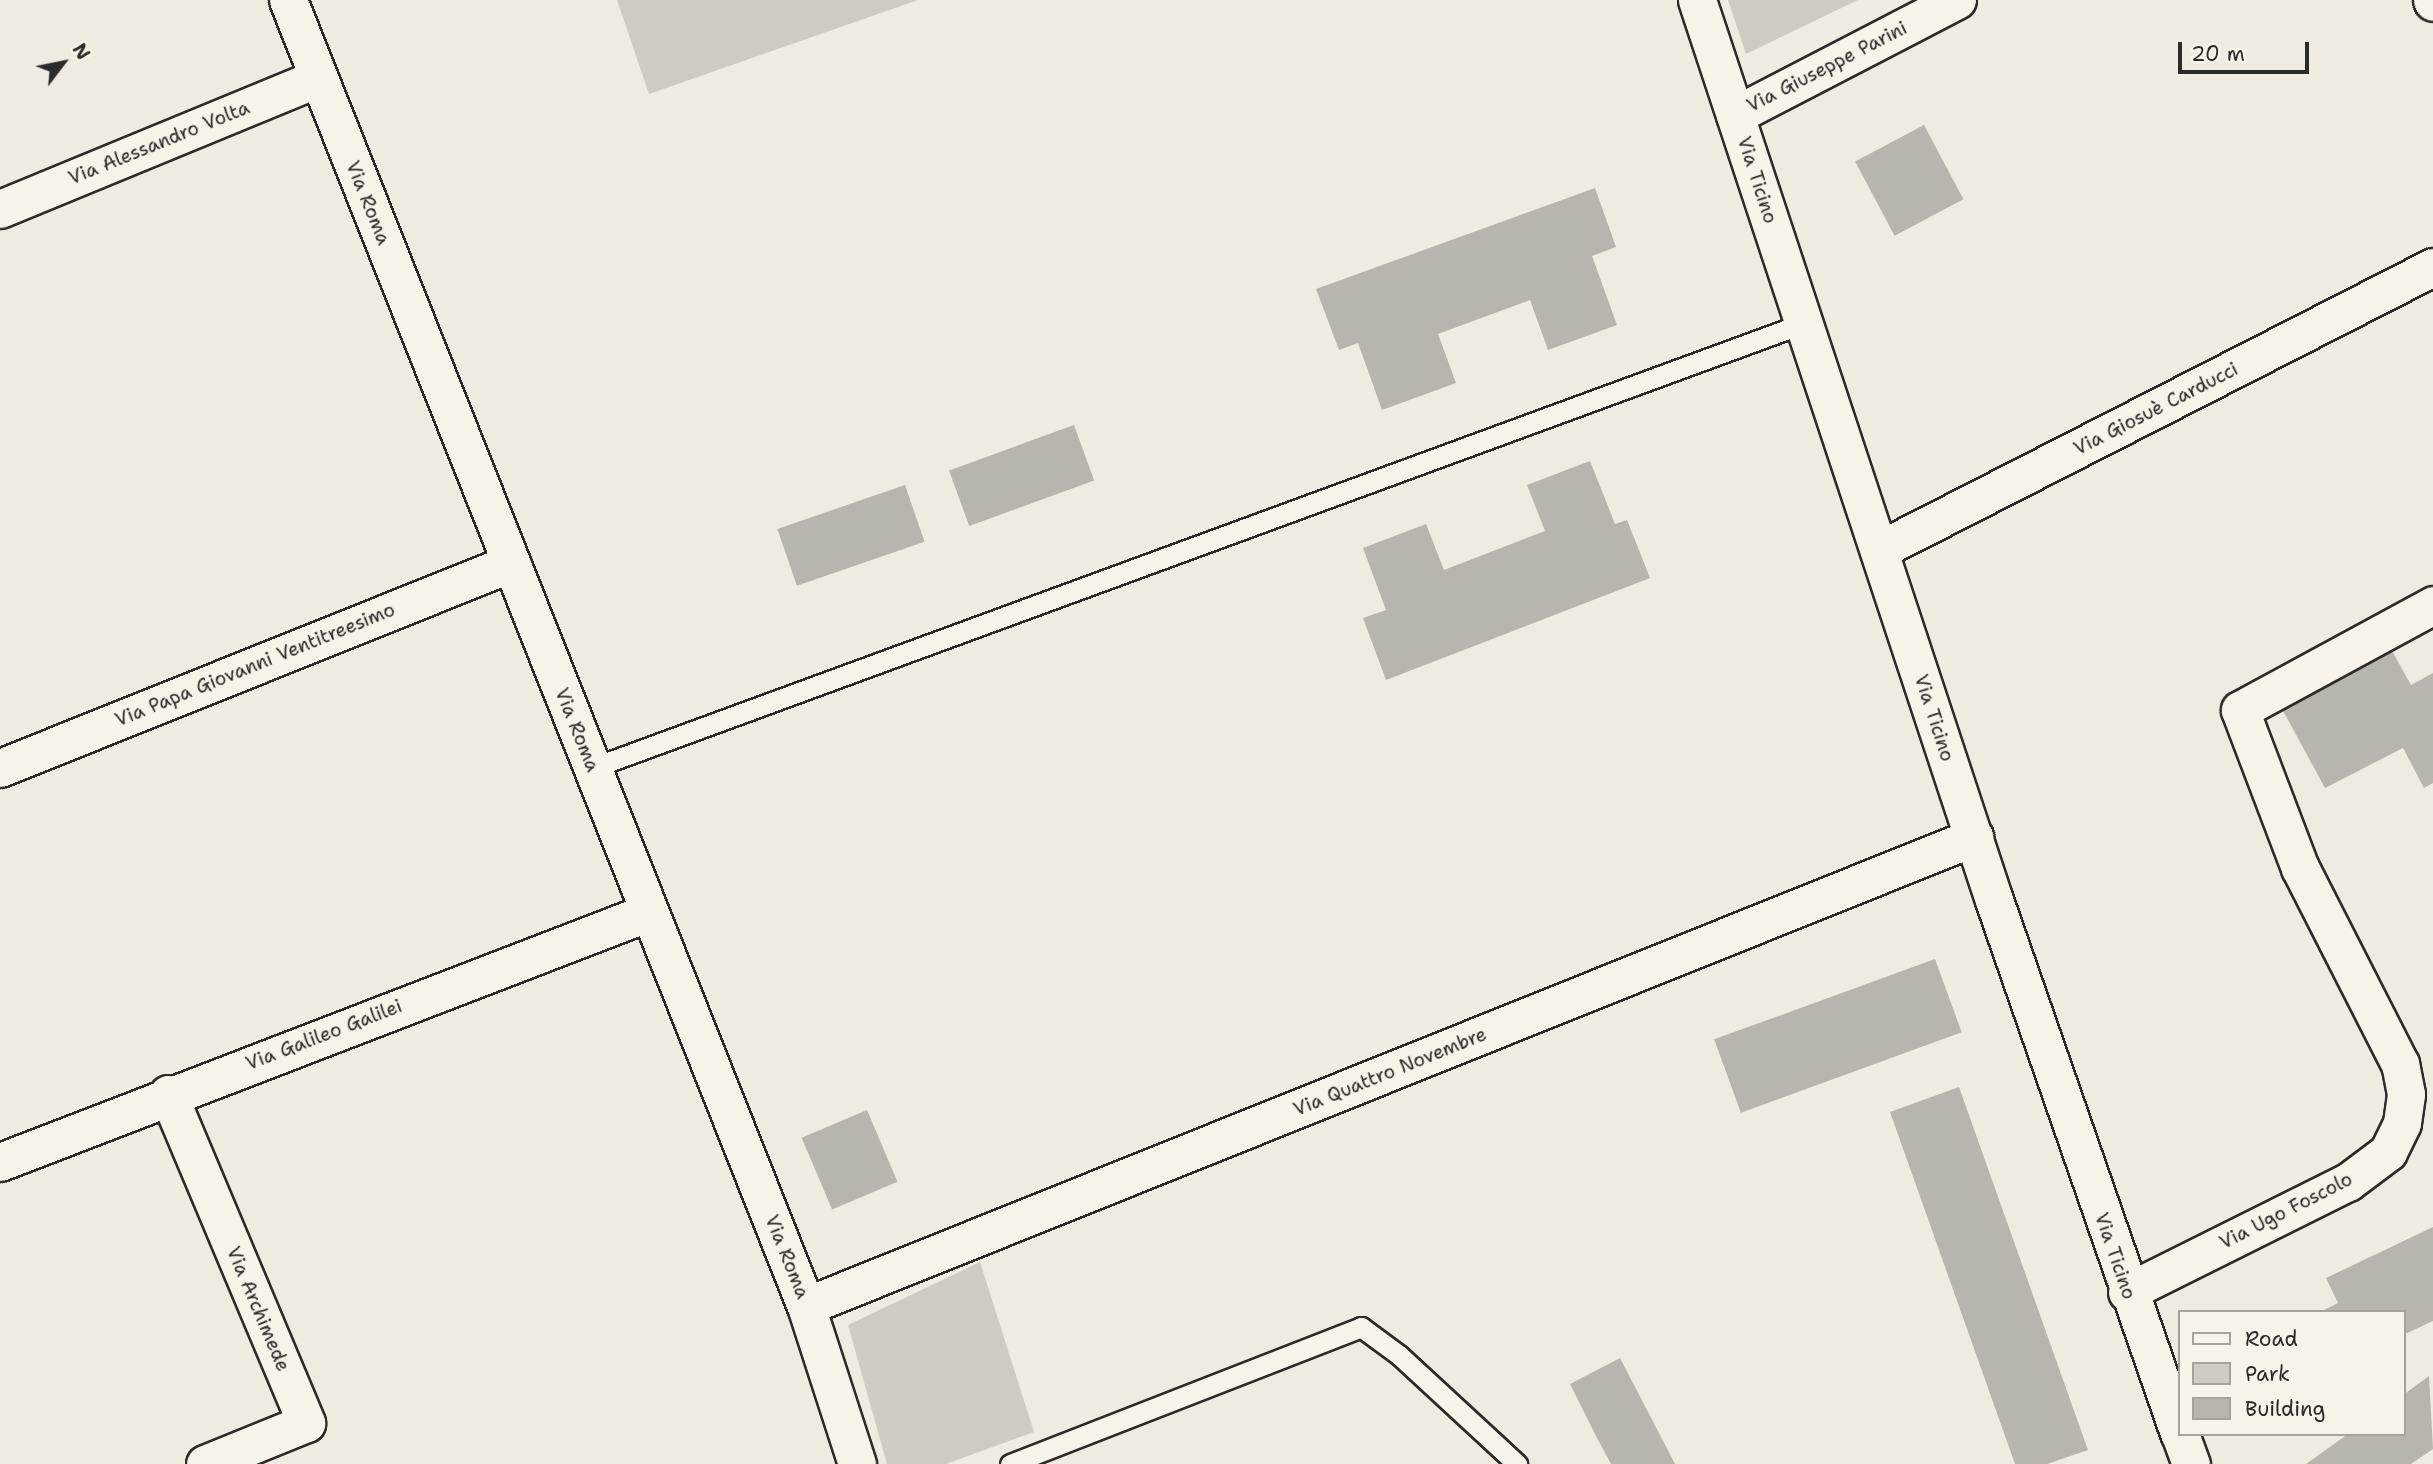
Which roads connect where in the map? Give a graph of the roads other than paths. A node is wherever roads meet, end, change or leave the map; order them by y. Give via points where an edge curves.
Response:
1 (288, 0) edge
2 (1698, 0) edge
3 (1957, 0) edge
4 (318, 78) junction
5 (1735, 115) junction
6 (0, 209) edge
7 (2433, 267) edge
8 (1804, 323) junction
9 (1879, 550) junction
10 (511, 563) junction
11 (2433, 605) edge
12 (0, 768) edge
13 (592, 768) junction
14 (1974, 837) junction
15 (649, 912) junction
16 (168, 1094) junction
17 (0, 1162) edge
18 (2127, 1292) junction
19 (806, 1306) junction
20 (2178, 1431) edge
21 (2180, 1436) edge
22 (205, 1464) edge
23 (857, 1464) edge
24 (1010, 1464) edge
25 (1517, 1464) edge
26 (2191, 1464) edge

1 - 4 street, Via Roma
2 - 5 street, Via Ticino
3 - 5 street, Via Giuseppe Parini
4 - 6 street, Via Alessandro Volta
4 - 10 street, Via Roma
5 - 8 street, Via Ticino
7 - 9 street, Via Giosuè Carducci
8 - 9 street, Via Ticino
8 - 13 lane
9 - 14 street, Via Ticino
10 - 12 street, Via Papa Giovanni Ventitreesimo
10 - 13 street, Via Roma
11 - 18 street, Via Ugo Foscolo via 2240,710 2300,868 2400,1064 2406,1094 2402,1124 2388,1152 2348,1182
13 - 15 street, Via Roma
14 - 18 street, Via Ticino
14 - 19 street, Via Quattro Novembre
15 - 16 street, Via Galileo Galilei
15 - 19 street, Via Roma
16 - 17 street, Via Galileo Galilei
16 - 22 street, Via Archimede via 306,1423
18 - 20 street, Via Ticino
19 - 23 street, Via Roma
21 - 26 street, Via Ticino
24 - 25 lane via 1361,1327 1399,1355

